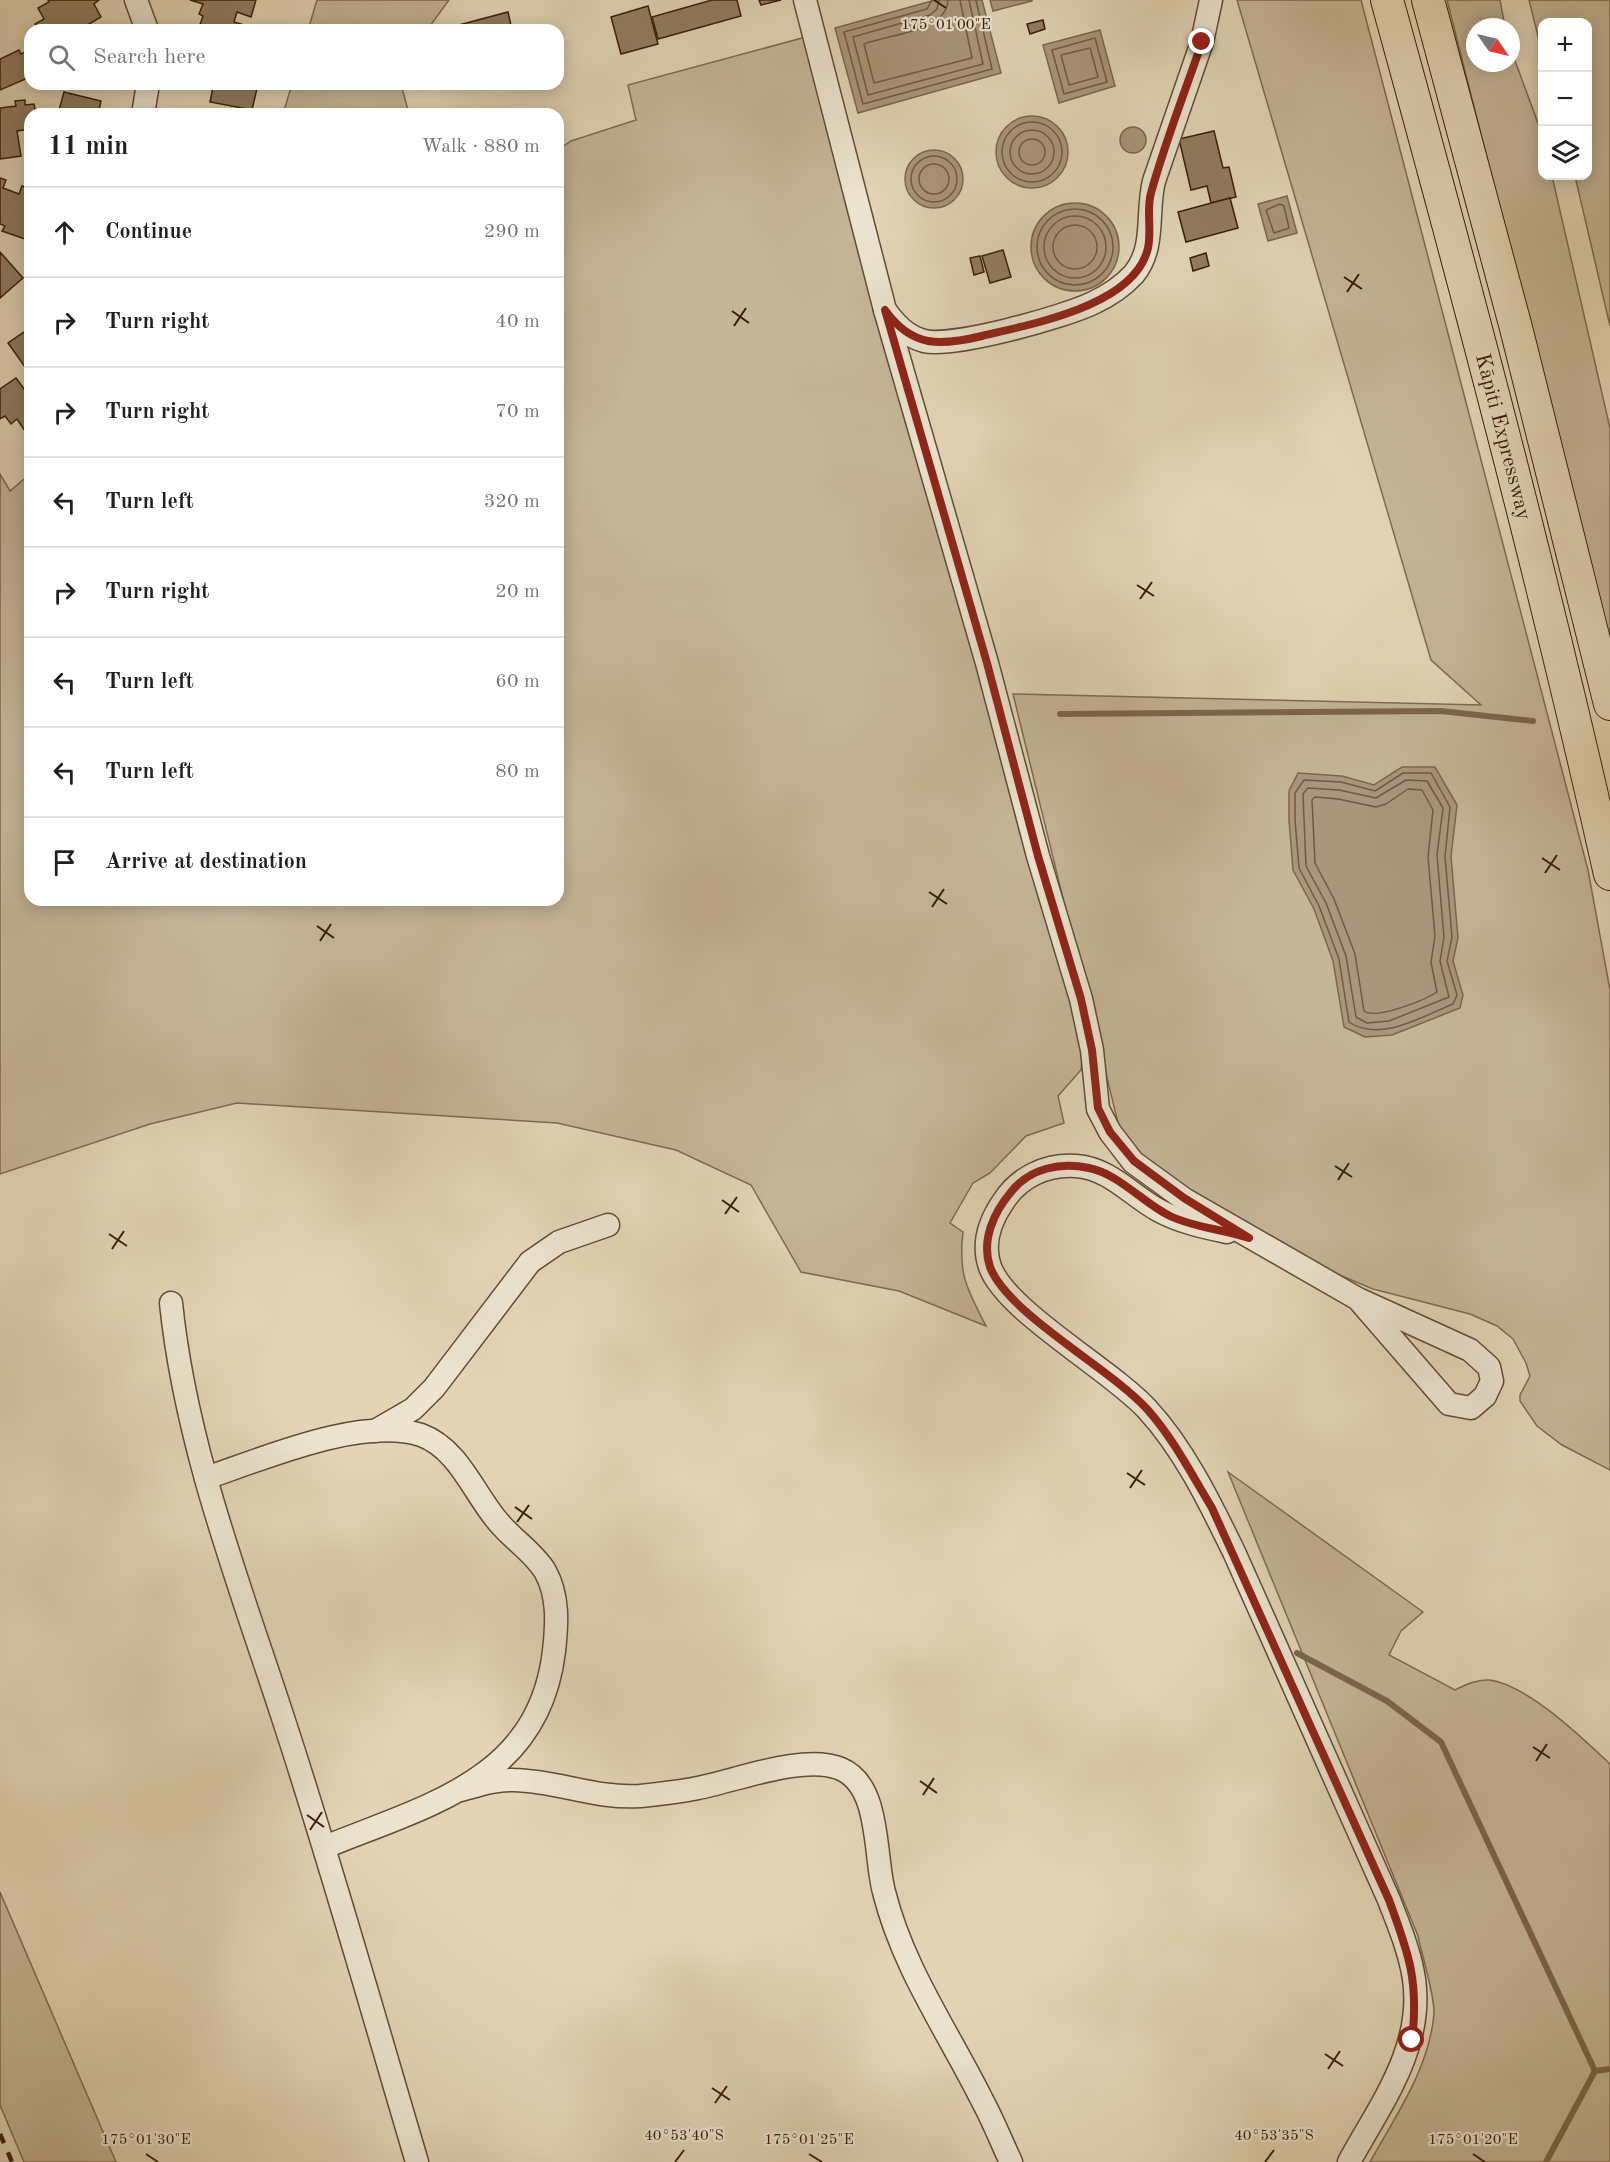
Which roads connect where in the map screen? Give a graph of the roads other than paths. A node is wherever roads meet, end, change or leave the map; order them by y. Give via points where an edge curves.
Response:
1 (136, 0) edge
2 (805, 0) edge
3 (1211, 0) edge
4 (1387, 0) edge
5 (1428, 0) edge
6 (145, 24) edge
7 (147, 90) edge
8 (144, 108) edge
9 (885, 310) junction
10 (1610, 704) edge
11 (1610, 874) edge
12 (608, 1225) dead end
13 (1249, 1238) junction
14 (1358, 1299) junction
15 (171, 1303) dead end
16 (375, 1431) junction
17 (206, 1478) junction
18 (461, 1790) junction
19 (325, 1847) junction
20 (417, 2162) edge
21 (1011, 2162) edge
22 (1348, 2162) edge

1 - 6 street
2 - 9 street
3 - 9 street via 1202,42 1149,201 1148,247 1143,261 1125,283 1092,304 996,332 940,343 909,335
4 - 11 highway, Kāpiti Expressway via 1481,340
5 - 10 highway, Kāpiti Expressway via 1516,328
7 - 8 street
9 - 13 street via 1081,999 1092,1050 1098,1108 1110,1132 1134,1161
12 - 16 street via 559,1242 530,1262 434,1388 412,1409
13 - 14 street
13 - 22 street via 1173,1218 1092,1168 1054,1166 1027,1177 1005,1199 990,1226 987,1252 990,1267 1008,1293 1147,1408 1184,1462 1234,1552 1389,1900 1414,1979 1412,2040 1385,2100
14 - 14 street via 1470,1350 1489,1367 1492,1381 1485,1396 1471,1408 1449,1404
15 - 17 street via 184,1397
16 - 17 street via 323,1439
16 - 18 street via 422,1436 448,1454 488,1511 544,1571 554,1598 557,1623 552,1663 545,1695 532,1723 518,1744
17 - 19 street
18 - 19 street
18 - 21 street via 512,1780 620,1798 699,1788 824,1764 855,1777 867,1795 894,1930 914,1977 982,2100
19 - 20 street

